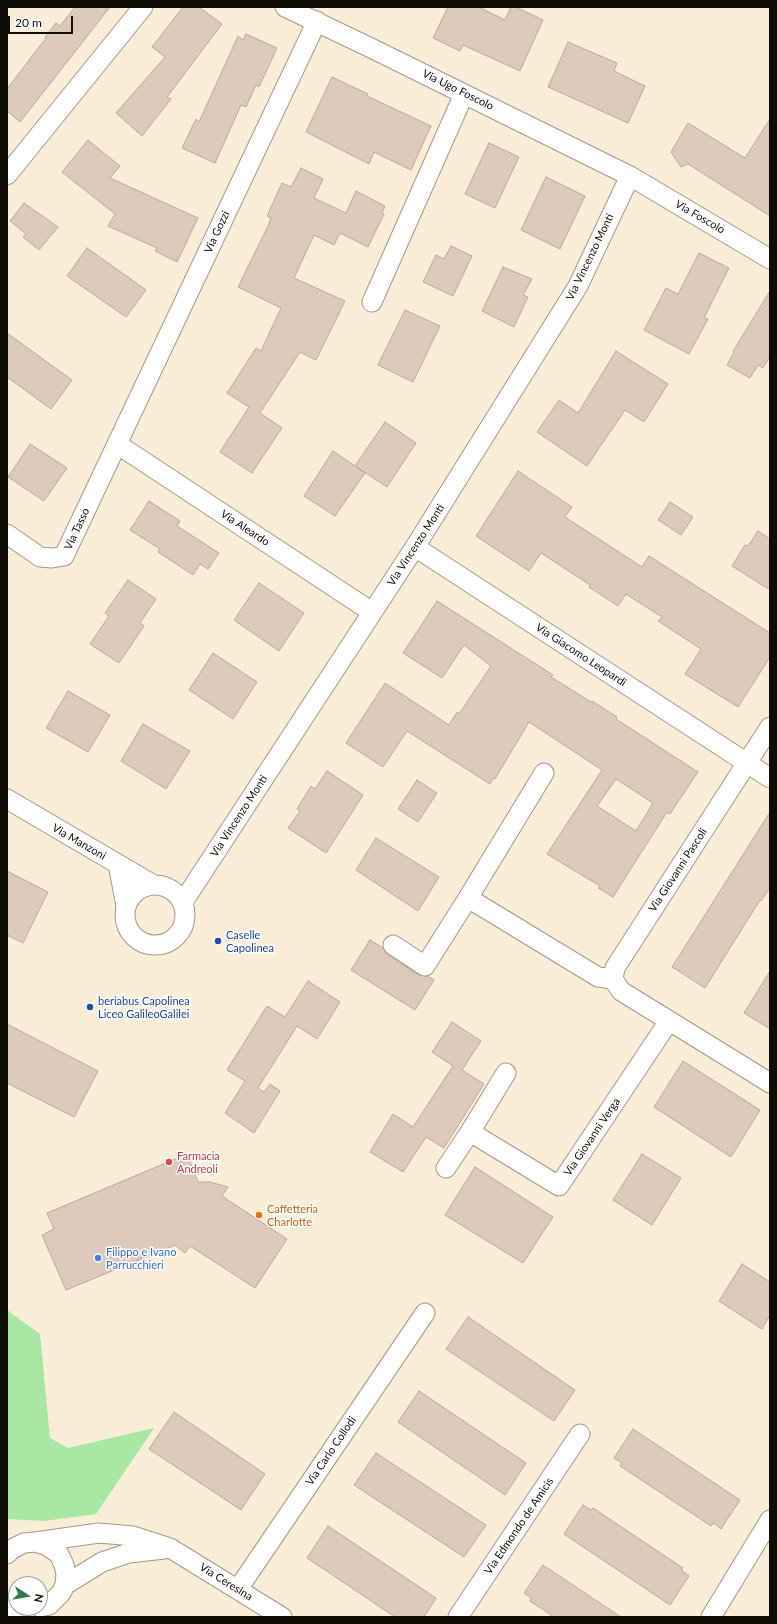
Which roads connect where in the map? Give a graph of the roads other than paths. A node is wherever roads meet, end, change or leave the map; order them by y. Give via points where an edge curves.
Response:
1 (144, 7) edge
2 (285, 7) edge
3 (317, 21) junction
4 (464, 94) junction
5 (7, 175) edge
6 (630, 176) junction
7 (770, 259) edge
8 (372, 302) dead end
9 (117, 444) junction
10 (7, 534) edge
11 (416, 547) junction
12 (372, 612) junction
13 (770, 726) edge
14 (747, 763) junction
15 (544, 773) dead end
16 (770, 778) edge
17 (7, 799) edge
18 (118, 864) junction
19 (152, 884) junction
20 (468, 898) junction
21 (183, 902) junction
22 (126, 906) junction
23 (393, 945) dead end
24 (613, 979) junction
25 (669, 1021) junction
26 (506, 1073) dead end
27 (770, 1083) edge
28 (470, 1132) junction
29 (446, 1168) dead end
30 (425, 1313) dead end
31 (580, 1434) dead end
32 (770, 1520) edge
33 (22, 1541) edge
34 (170, 1548) junction
35 (7, 1554) edge
36 (65, 1585) junction
37 (238, 1589) junction
38 (48, 1604) edge
39 (282, 1617) edge
40 (458, 1617) edge
41 (711, 1617) edge

1 - 5 street
2 - 3 street, Via Ugo Foscolo
3 - 4 street, Via Ugo Foscolo
3 - 9 street, Via Gozzi
4 - 6 street, Via Ugo Foscolo
4 - 8 street
6 - 7 street, Via Foscolo
6 - 11 street, Via Vincenzo Monti via 578,286
9 - 10 street, Via Tasso via 64,556 40,557
9 - 12 street, Via Aleardo
11 - 12 street, Via Vincenzo Monti
11 - 14 street, Via Giacomo Leopardi
12 - 21 street, Via Vincenzo Monti
13 - 14 street, Via Giovanni Pascoli
14 - 16 street
14 - 24 street, Via Giovanni Pascoli via 615,968
15 - 20 street
17 - 18 street, Via Manzoni
18 - 19 street, Via Manzoni
18 - 22 street
19 - 21 street via 170,888
19 - 22 street via 135,892
20 - 23 street via 425,966
20 - 24 street via 598,977
21 - 22 street via 185,922 181,931 166,943 156,945 146,944 130,932 126,923
24 - 25 street via 621,991
25 - 27 street
25 - 28 street, Via Giovanni Verga via 559,1186
26 - 28 street
28 - 29 street
30 - 37 street, Via Carlo Collodi
31 - 40 street, Via Edmondo de Amicis
32 - 41 street
33 - 34 street, Via Ceresina via 99,1533 133,1536
33 - 35 street, Via Ceresina
33 - 36 street via 46,1545 58,1554 64,1564
34 - 36 street via 129,1553 102,1562
34 - 37 street, Via Ceresina
36 - 38 street via 61,1593
37 - 39 street, Via Ceresina

